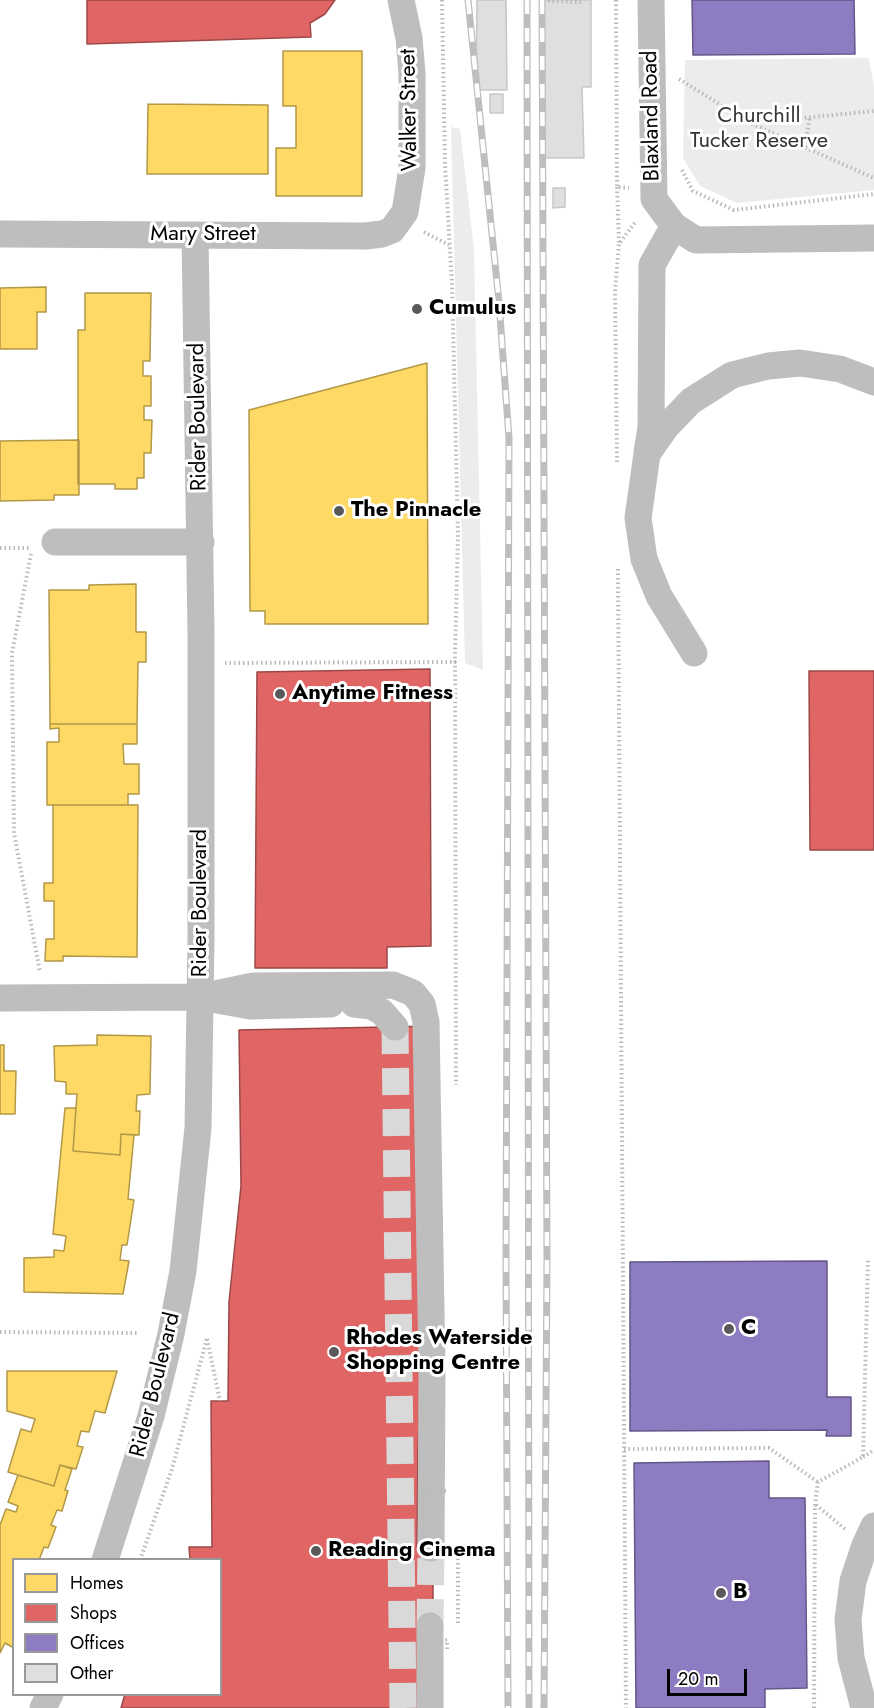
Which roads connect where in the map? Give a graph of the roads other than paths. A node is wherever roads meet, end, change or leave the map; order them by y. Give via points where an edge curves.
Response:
1 (401, 0) edge
2 (651, 0) edge
3 (401, 220) joint
4 (674, 226) junction
5 (0, 234) edge
6 (195, 234) junction
7 (874, 238) edge
8 (874, 382) edge
9 (647, 454) junction
10 (201, 542) junction
11 (44, 545) road end
12 (694, 653) dead end
13 (201, 997) junction
14 (0, 998) edge
15 (354, 1004) junction
16 (425, 1021) junction
17 (395, 1027) dead end
18 (869, 1535) edge
19 (427, 1547) tunnel mouth
20 (106, 1558) edge
21 (426, 1634) tunnel mouth
22 (430, 1708) edge
23 (864, 1708) edge

1 - 3 street, Walker Street via 412,73 412,168 408,202
2 - 4 street, Blaxland Road via 654,199
3 - 6 street, Mary Street via 392,230 377,235
4 - 7 street via 696,240
4 - 9 street via 652,265 651,428
5 - 6 street, Mary Street
6 - 10 street, Rider Boulevard
8 - 9 street via 840,369 800,363 732,375 691,401
9 - 12 street via 638,518 644,559 659,596
10 - 11 street
10 - 13 street, Rider Boulevard
13 - 14 street
13 - 15 street via 250,1006
13 - 16 street via 253,986 403,987 422,1004
13 - 20 street, Rider Boulevard via 198,1128 183,1270 151,1416
15 - 16 street via 407,1004 417,1009
15 - 17 street via 382,1011
16 - 19 street
18 - 23 street via 853,1581 848,1620 851,1658
21 - 22 street

